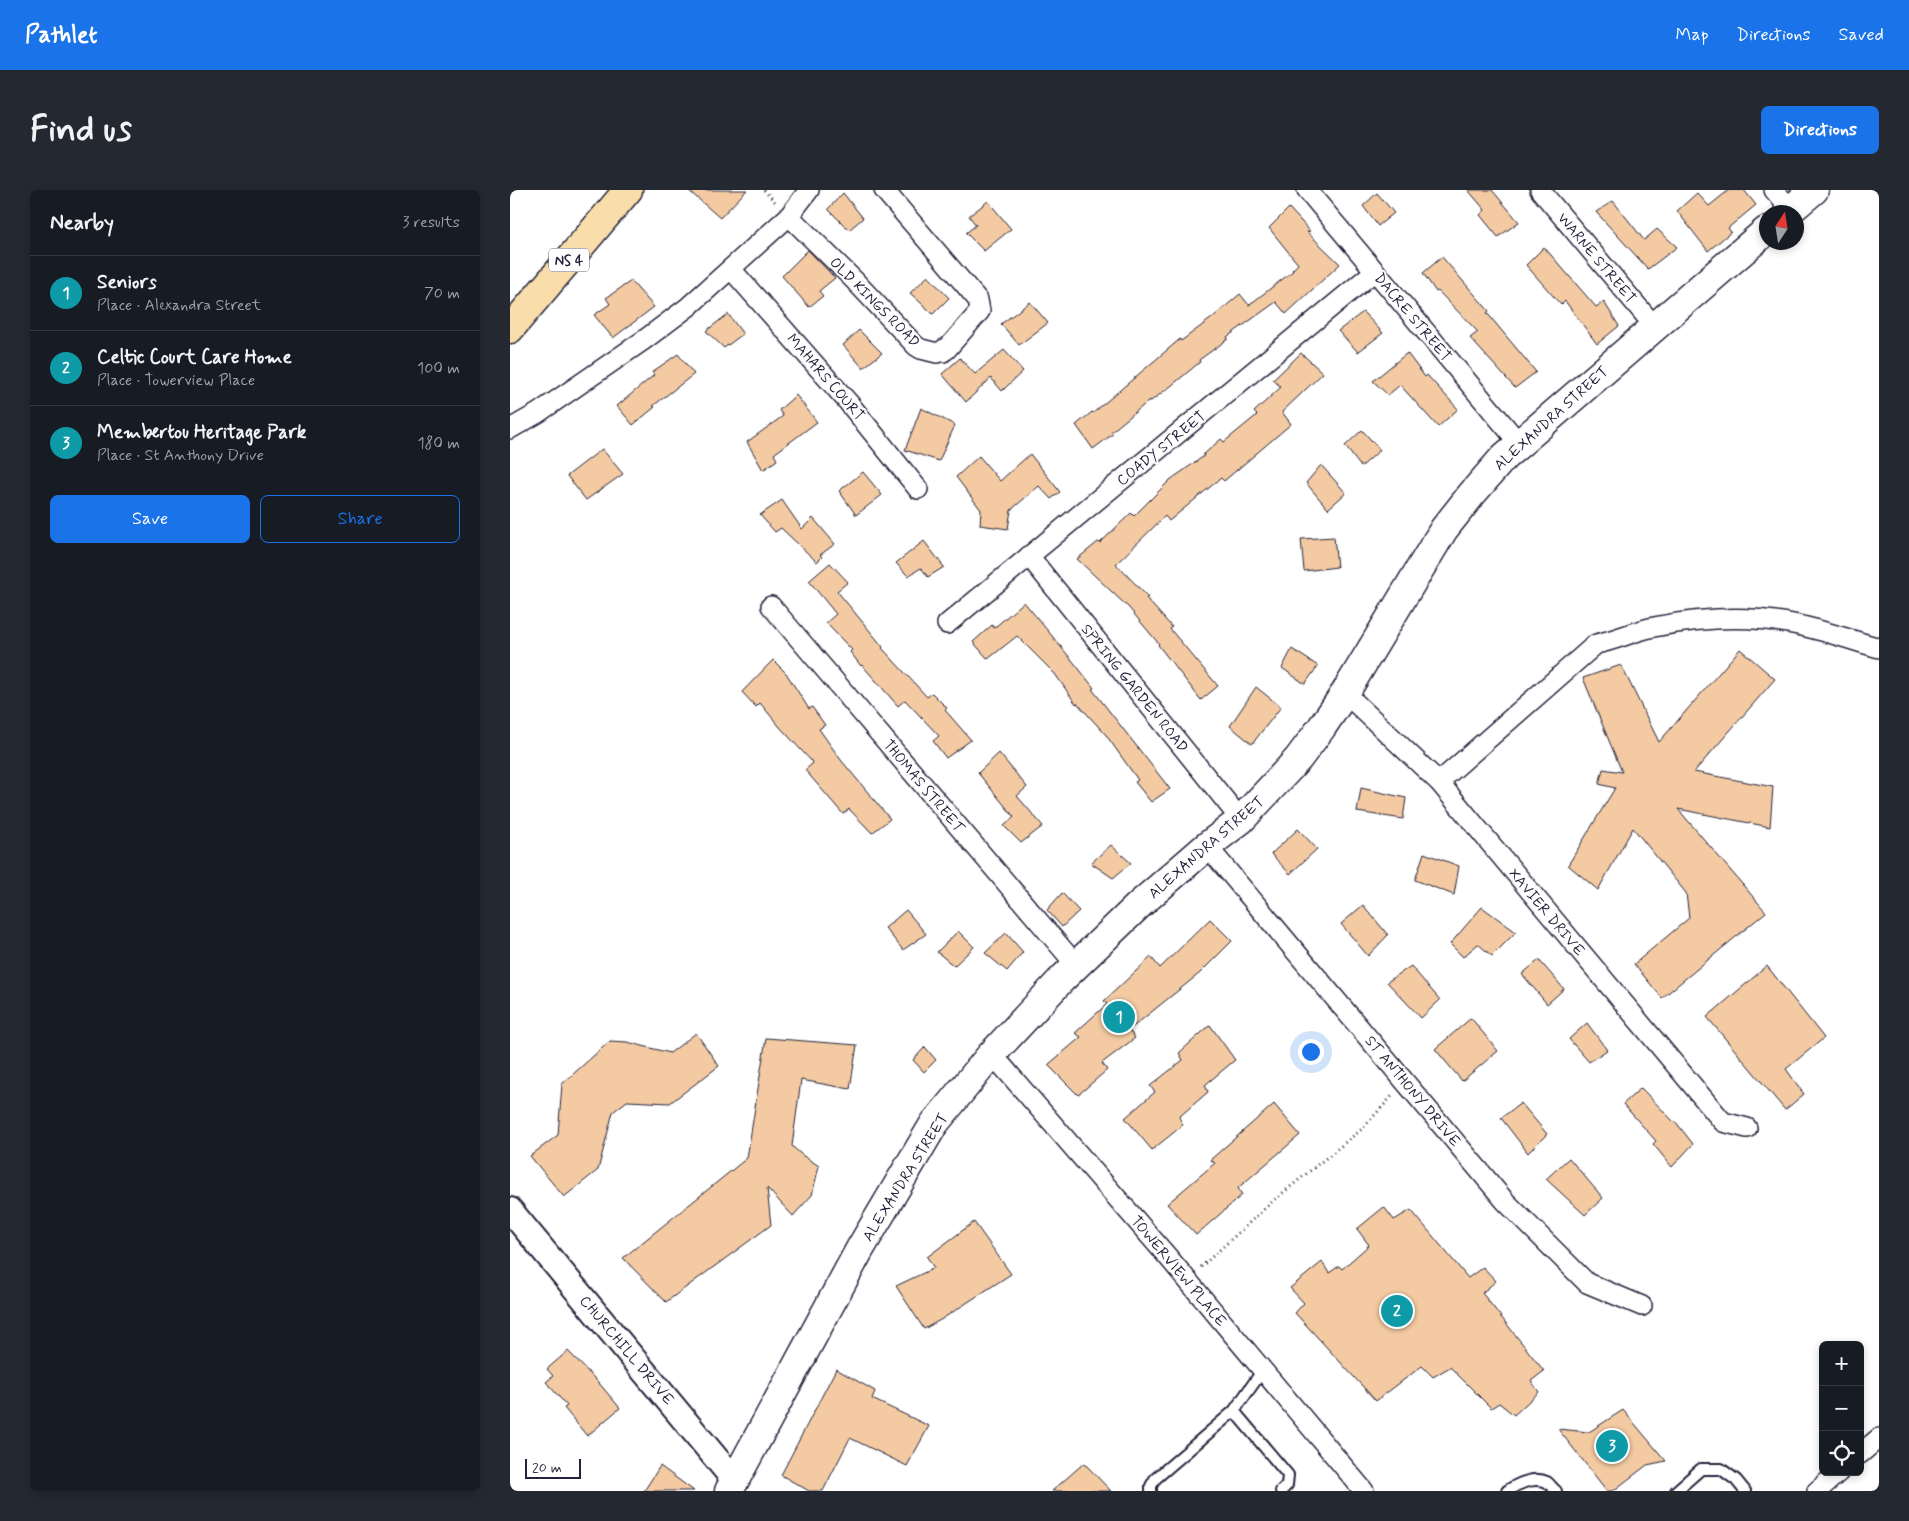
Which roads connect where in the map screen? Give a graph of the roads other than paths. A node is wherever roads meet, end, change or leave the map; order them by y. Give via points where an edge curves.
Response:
1 (628, 190) edge
2 (810, 190) edge
3 (884, 190) edge
4 (1307, 190) edge
5 (1540, 190) edge
6 (1814, 190) edge
7 (1784, 204) edge
8 (789, 216) junction
9 (1759, 237) edge
10 (731, 269) junction
11 (1375, 271) junction
12 (1654, 327) junction
13 (510, 329) edge
14 (510, 429) edge
15 (1519, 443) junction
16 (918, 488) dead end
17 (1030, 556) junction
18 (771, 606) dead end
19 (947, 624) dead end
20 (1879, 648) edge
21 (1345, 693) junction
22 (1438, 782) junction
23 (1241, 820) junction
24 (1206, 846) junction
25 (1076, 965) junction
26 (992, 1054) junction
27 (1747, 1128) dead end
28 (510, 1210) edge
29 (1642, 1306) dead end
30 (1263, 1370) junction
31 (1234, 1410) junction
32 (1879, 1438) edge
33 (1864, 1451) edge
34 (1834, 1476) edge
35 (736, 1488) edge
36 (1151, 1491) edge
37 (1281, 1491) edge
38 (1364, 1491) edge
39 (1507, 1491) edge
40 (1556, 1491) edge
41 (1676, 1491) edge
42 (1746, 1491) edge
43 (1817, 1491) edge

1 - 13 main road, NS 4
2 - 8 street
3 - 8 street, OLD KINGS ROAD via 978,300 980,311 977,316 943,352 929,352 916,346
4 - 11 street, DACRE STREET
5 - 12 street, WARNE STREET
6 - 7 main road
8 - 10 street
9 - 12 main road, ALEXANDRA STREET
10 - 14 street via 644,340
10 - 16 street, MAHARS COURT via 848,402
11 - 15 street, DACRE STREET
11 - 17 street, COADY STREET
12 - 15 main road, ALEXANDRA STREET
15 - 21 main road, ALEXANDRA STREET via 1486,476 1444,529
17 - 19 street, COADY STREET
17 - 23 street, SPRING GARDEN ROAD
18 - 25 street, THOMAS STREET
20 - 22 street via 1797,625 1750,620 1701,620 1630,632 1596,644
21 - 22 street, XAVIER DRIVE
21 - 23 main road, ALEXANDRA STREET via 1298,759
22 - 27 street, XAVIER DRIVE via 1723,1122
23 - 24 main road, ALEXANDRA STREET
24 - 25 main road, ALEXANDRA STREET
24 - 29 street, ST ANTHONY DRIVE via 1505,1201 1587,1283
25 - 26 main road, ALEXANDRA STREET
26 - 30 street, TOWERVIEW PLACE
26 - 35 main road, ALEXANDRA STREET via 934,1124 860,1249
28 - 35 street, CHURCHILL DRIVE
30 - 31 lane
30 - 38 street, TOWERVIEW PLACE
31 - 36 lane via 1155,1479
31 - 37 lane via 1288,1476 1287,1485
32 - 33 street
34 - 43 street
39 - 40 lane via 1516,1484 1530,1481 1546,1482
41 - 42 lane via 1701,1469 1721,1469

